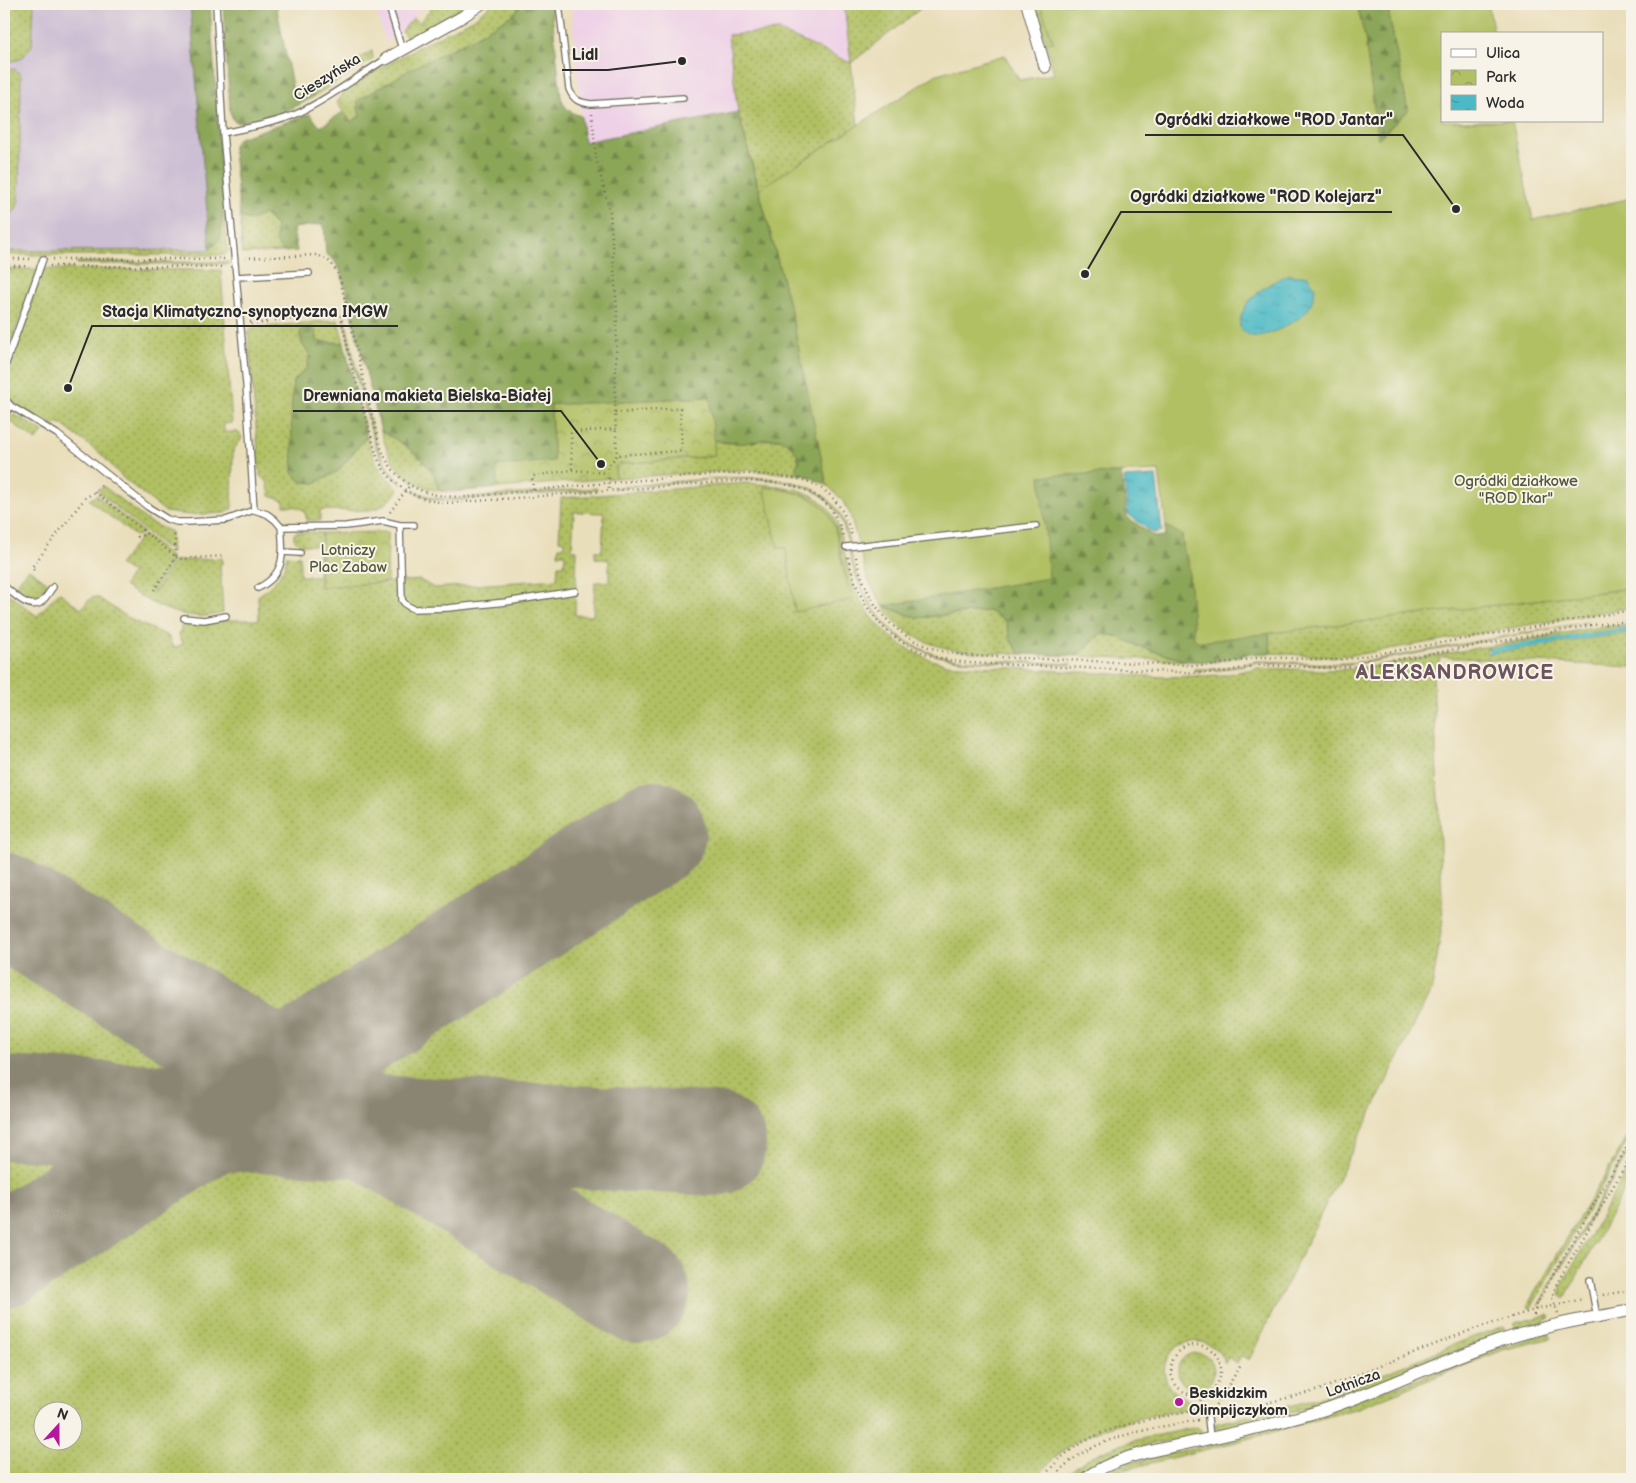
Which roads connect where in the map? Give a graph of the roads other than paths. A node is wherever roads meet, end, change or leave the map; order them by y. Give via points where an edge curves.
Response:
1 (216, 4) edge
2 (481, 4) edge
3 (559, 4) edge
4 (1027, 4) edge
5 (390, 10) dead end
6 (402, 50) junction
7 (386, 58) joint
8 (1046, 67) dead end
9 (683, 98) dead end
10 (223, 133) junction
11 (43, 259) road end
12 (309, 273) dead end
13 (237, 277) junction
14 (4, 369) edge
15 (4, 398) edge
16 (11, 406) junction
17 (4, 415) edge
18 (254, 510) junction
19 (400, 525) junction
20 (414, 525) dead end
21 (1036, 526) dead end
22 (281, 527) junction
23 (846, 546) road end
24 (282, 552) junction
25 (300, 553) dead end
26 (4, 586) edge
27 (53, 587) dead end
28 (258, 588) dead end
29 (575, 591) dead end
30 (226, 616) dead end
31 (184, 618) dead end
32 (1590, 1280) dead end
33 (1632, 1310) edge
34 (1597, 1317) junction
35 (1208, 1418) road end
36 (1210, 1438) junction
37 (1084, 1479) edge

1 - 10 lane
2 - 6 street, Cieszyńska
3 - 9 lane via 572,97 581,103 591,104
4 - 8 street
5 - 6 lane
6 - 7 street, Cieszyńska
7 - 10 lane, Cieszyńska via 293,115
10 - 13 lane
11 - 14 lane
12 - 13 lane
13 - 18 lane
15 - 16 lane
16 - 17 lane
16 - 18 lane via 57,434 158,515 177,522 226,520
18 - 22 lane via 267,514
19 - 20 lane
19 - 22 lane via 383,521 346,526
19 - 29 lane via 402,600 414,609 506,602
21 - 23 lane
22 - 24 lane
24 - 25 lane
24 - 28 lane via 279,571
26 - 27 lane via 30,604 42,602
30 - 31 lane via 204,620
32 - 34 lane
33 - 34 street, Lotnicza
34 - 36 street, Lotnicza via 1535,1330 1322,1410
35 - 36 lane
36 - 37 street, Lotnicza via 1112,1462

